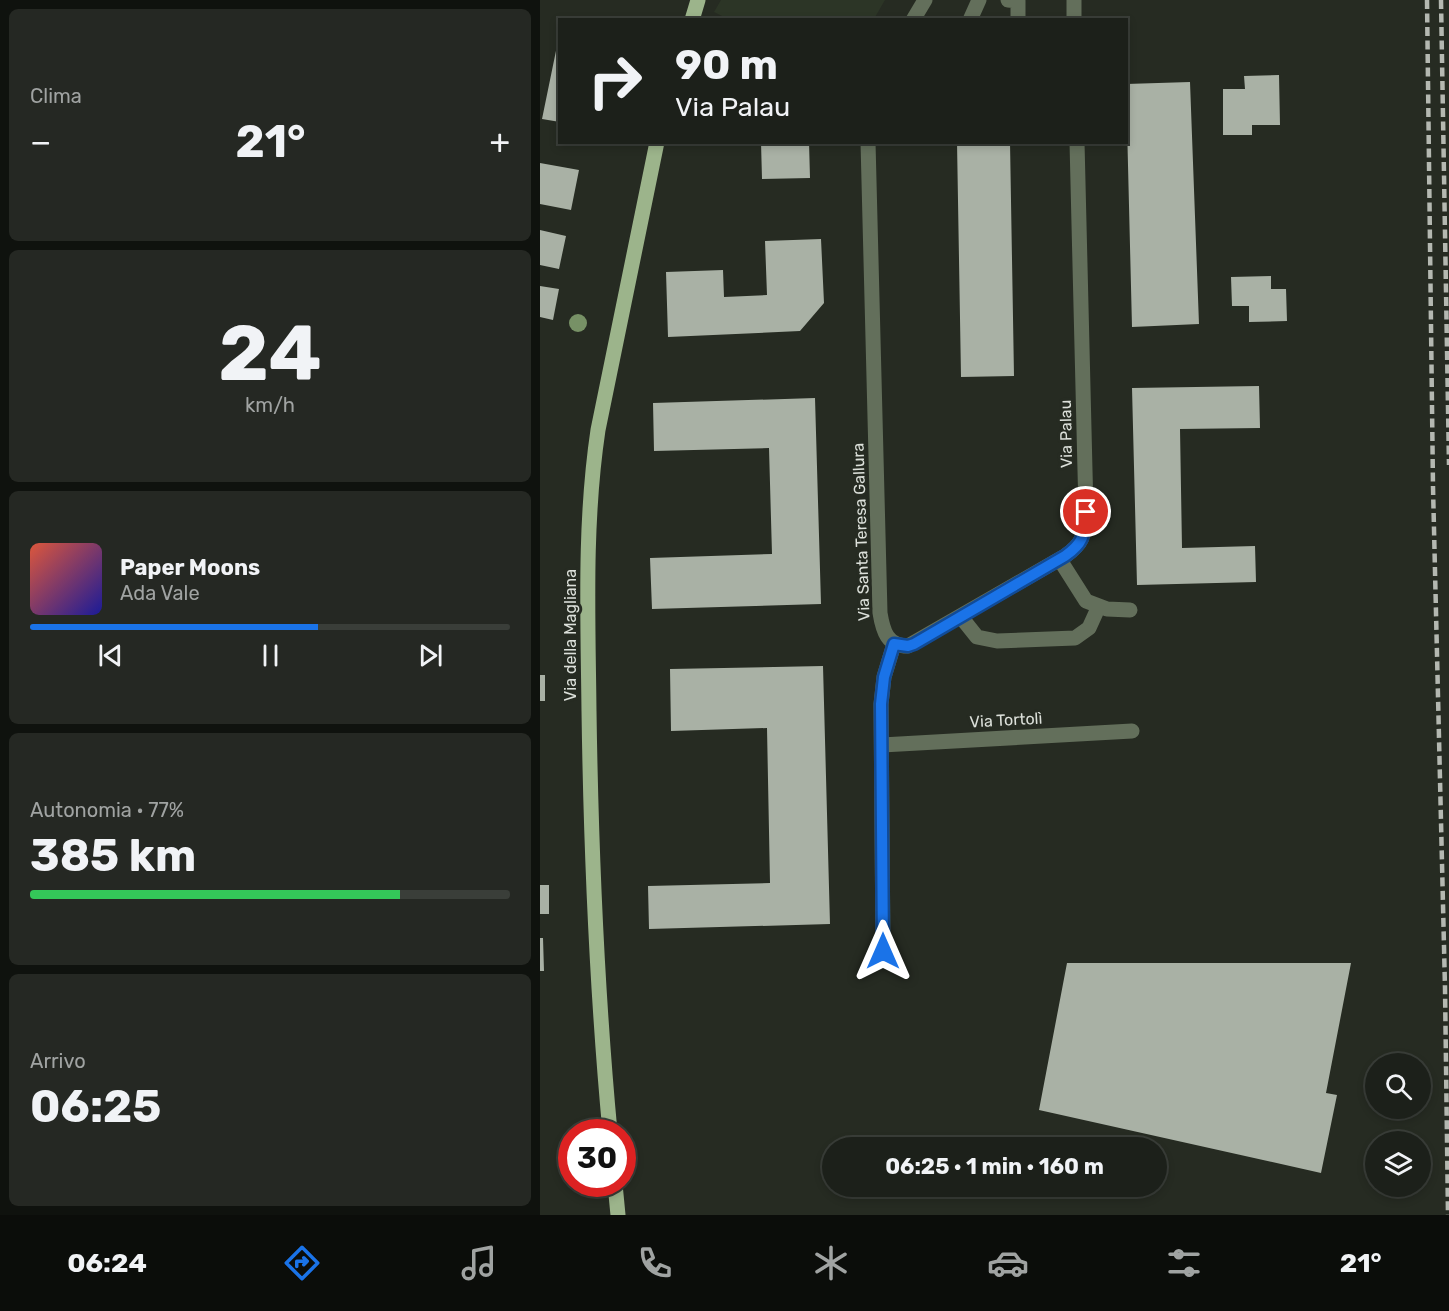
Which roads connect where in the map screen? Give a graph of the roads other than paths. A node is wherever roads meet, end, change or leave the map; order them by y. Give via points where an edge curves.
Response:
1 (698, 0) edge
2 (925, 0) edge
3 (980, 0) edge
4 (1008, 0) edge
5 (1074, 0) edge
6 (693, 18) edge
7 (914, 18) edge
8 (971, 18) edge
9 (1018, 18) edge
10 (1074, 18) edge
11 (657, 144) edge
12 (868, 144) edge
13 (1077, 144) edge
14 (1060, 560) junction
15 (1099, 606) junction
16 (1130, 610) dead end
17 (961, 617) junction
18 (894, 644) junction
19 (1132, 731) dead end
20 (882, 744) junction
21 (883, 951) dead end
22 (609, 1119) edge
23 (616, 1197) edge
24 (618, 1215) edge

1 - 6 main road
2 - 7 street
3 - 8 street
4 - 9 street via 1018,1
5 - 10 street
11 - 22 main road, Via della Magliana via 598,430 589,523 593,896
12 - 18 street, Via Santa Teresa Gallura via 880,613 885,634
13 - 14 street, Via Palau via 1086,512 1084,537 1076,549
14 - 15 street via 1086,601
14 - 17 street, Via Palau
15 - 16 street
15 - 17 street via 1089,628 1075,638 997,641 977,637
17 - 18 street, Via Palau via 914,644
18 - 20 street via 882,687
19 - 20 street, Via Tortolì
20 - 21 street
23 - 24 main road

